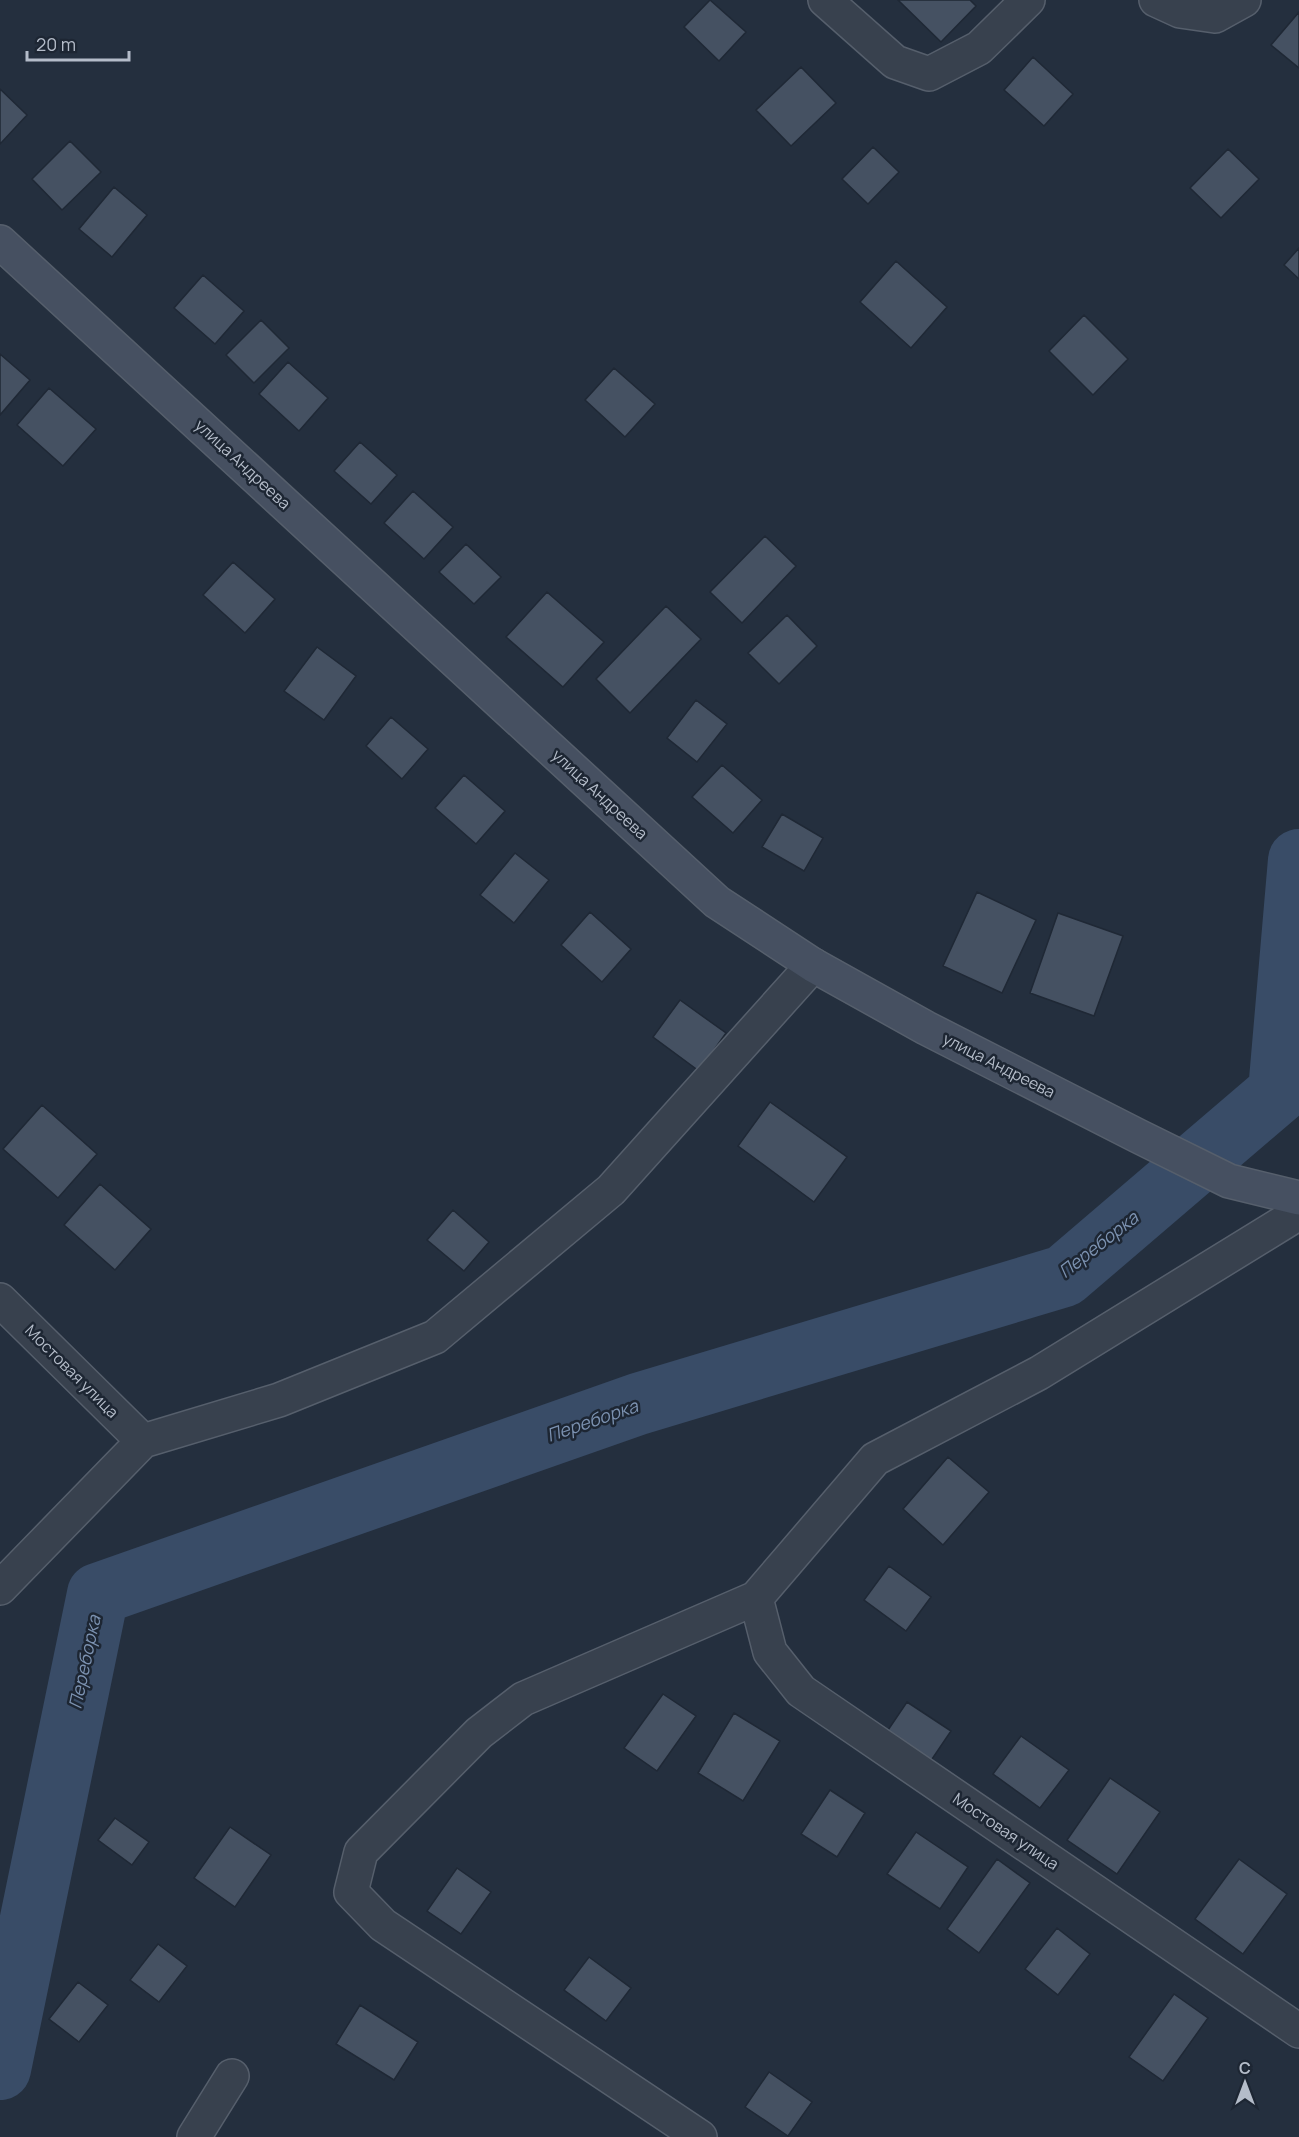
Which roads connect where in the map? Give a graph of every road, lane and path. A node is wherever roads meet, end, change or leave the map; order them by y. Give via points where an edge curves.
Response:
1 (825, 0) edge
2 (1028, 0) edge
3 (1156, 0) edge
4 (1244, 0) edge
5 (0, 242) edge
6 (813, 965) junction
7 (1299, 1198) edge
8 (1299, 1213) edge
9 (0, 1300) edge
10 (143, 1441) junction
11 (0, 1588) edge
12 (756, 1598) junction
13 (1299, 2031) edge
14 (232, 2076) dead end
15 (194, 2137) edge
16 (700, 2137) edge

1 - 2 street via 895,62 929,74 979,48
3 - 4 street via 1180,11 1215,16
5 - 6 main road, улица Андреева via 717,902
6 - 7 main road, улица Андреева via 926,1028 1229,1181
6 - 10 street via 611,1190 435,1337 279,1400
8 - 12 street via 1039,1373 875,1460
9 - 10 street, Мостовая улица
10 - 11 street
12 - 13 street, Мостовая улица via 770,1652 801,1691
12 - 16 street via 524,1699 479,1733 361,1851 351,1892 383,1925
14 - 15 street

